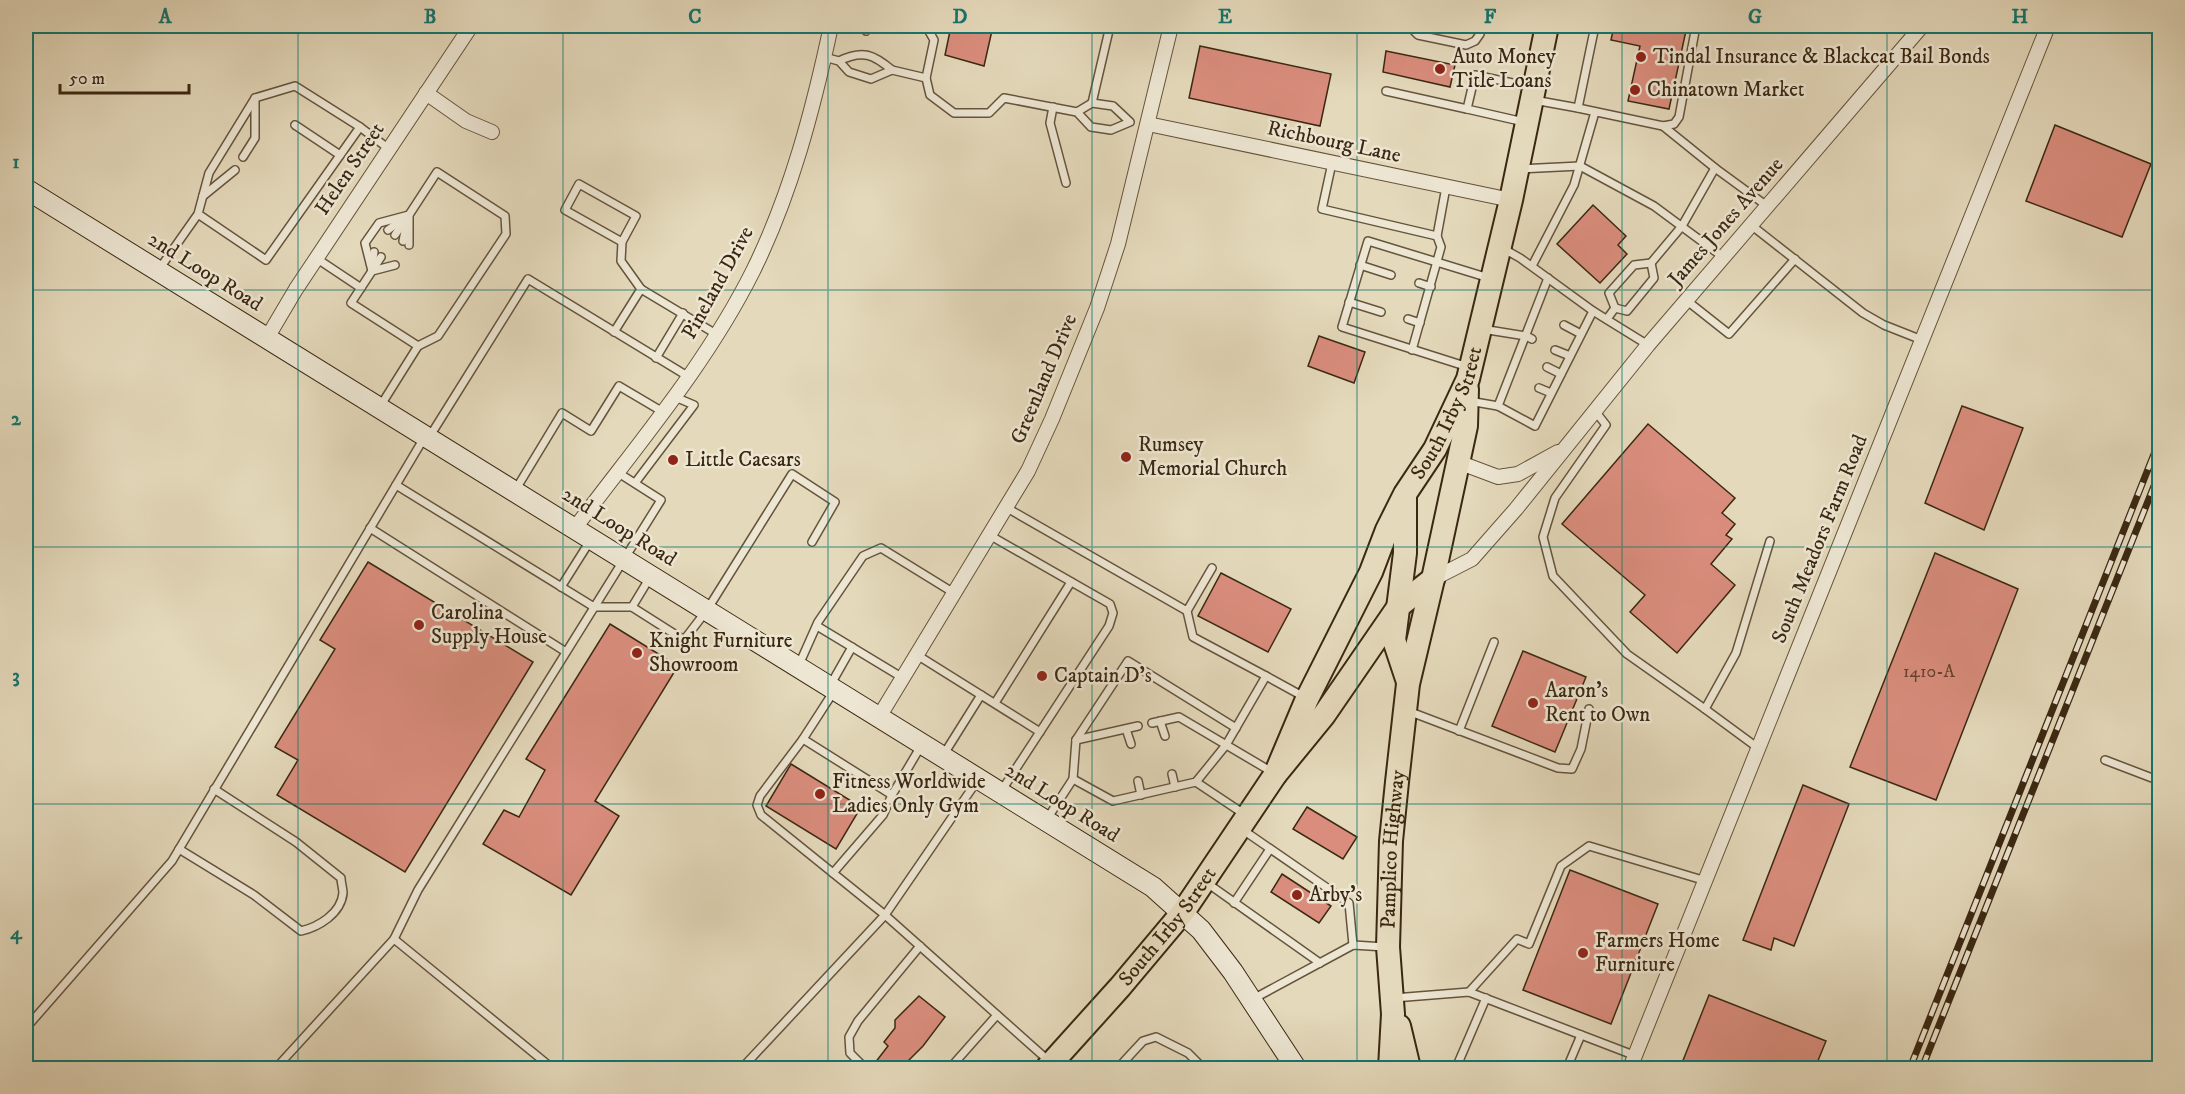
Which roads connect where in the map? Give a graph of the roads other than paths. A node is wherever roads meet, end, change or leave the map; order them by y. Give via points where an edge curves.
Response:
1 (471, 26) edge
2 (831, 26) edge
3 (926, 26) edge
4 (1110, 26) edge
5 (1171, 26) edge
6 (1409, 26) edge
7 (1482, 26) edge
8 (1547, 26) edge
9 (1595, 26) edge
10 (1696, 26) edge
11 (1922, 26) edge
12 (2048, 26) edge
13 (824, 57) junction
14 (839, 61) junction
15 (892, 70) junction
16 (926, 78) junction
17 (1386, 91) dead end
18 (426, 93) junction
19 (1533, 94) junction
20 (255, 98) junction
21 (1092, 103) junction
22 (1053, 107) junction
23 (1578, 108) junction
24 (1467, 109) junction
25 (1077, 112) junction
26 (1595, 112) junction
27 (1130, 122) junction
28 (1527, 122) junction
29 (1148, 124) junction
30 (295, 125) dead end
31 (1663, 126) junction
32 (360, 128) junction
33 (492, 132) dead end
34 (389, 149) junction
35 (340, 155) junction
36 (243, 157) dead end
37 (1332, 163) junction
38 (1580, 166) junction
39 (1715, 168) junction
40 (1517, 169) junction
41 (235, 170) dead end
42 (1066, 183) dead end
43 (1446, 187) junction
44 (26, 189) edge
45 (203, 196) junction
46 (1511, 201) junction
47 (1767, 206) junction
48 (198, 214) junction
49 (409, 214) junction
50 (1751, 225) junction
51 (1682, 226) junction
52 (388, 230) dead end
53 (395, 235) dead end
54 (1437, 236) junction
55 (622, 242) junction
56 (406, 243) dead end
57 (1499, 247) junction
58 (374, 252) dead end
59 (381, 256) dead end
60 (1723, 257) junction
61 (316, 258) junction
62 (1795, 259) junction
63 (392, 263) dead end
64 (1438, 263) junction
65 (1651, 264) junction
66 (1360, 265) junction
67 (1532, 266) junction
68 (159, 270) junction
69 (372, 271) junction
70 (1391, 275) dead end
71 (1548, 278) junction
72 (1492, 279) junction
73 (1419, 283) dead end
74 (1431, 287) junction
75 (361, 288) junction
76 (641, 289) junction
77 (1686, 300) junction
78 (1349, 302) junction
79 (1615, 309) junction
80 (1593, 310) junction
81 (1381, 312) dead end
82 (682, 314) junction
83 (1607, 319) junction
84 (1408, 320) dead end
85 (1420, 323) junction
86 (1564, 325) dead end
87 (1480, 329) junction
88 (614, 332) junction
89 (716, 334) junction
90 (1581, 334) junction
91 (267, 338) junction
92 (1529, 338) junction
93 (1922, 340) junction
94 (1648, 345) junction
95 (418, 346) junction
96 (1412, 350) junction
97 (1555, 350) dead end
98 (1570, 356) junction
99 (656, 358) junction
100 (1547, 368) dead end
101 (1561, 374) junction
102 (688, 377) junction
103 (1468, 382) junction
104 (1539, 388) dead end
105 (1551, 393) junction
106 (675, 397) junction
107 (1498, 406) junction
108 (379, 407) junction
109 (1595, 411) junction
110 (663, 412) junction
111 (427, 437) junction
112 (1565, 448) junction
113 (1458, 462) junction
114 (617, 472) junction
115 (635, 483) junction
116 (396, 484) junction
117 (514, 491) junction
118 (1405, 494) junction
119 (1007, 508) junction
120 (370, 528) junction
121 (583, 533) junction
122 (990, 536) junction
123 (1770, 541) dead end
124 (812, 542) dead end
125 (624, 559) junction
126 (1212, 568) dead end
127 (651, 575) junction
128 (1433, 579) junction
129 (1071, 582) junction
130 (561, 587) junction
131 (954, 593) junction
132 (1399, 606) junction
133 (632, 607) junction
134 (594, 608) junction
135 (706, 610) junction
136 (1187, 611) junction
137 (817, 626) junction
138 (1494, 642) dead end
139 (852, 647) junction
140 (566, 652) junction
141 (917, 655) junction
142 (798, 667) junction
143 (1266, 676) junction
144 (903, 678) junction
145 (1408, 684) junction
146 (832, 688) junction
147 (981, 695) junction
148 (1307, 699) junction
149 (995, 704) junction
150 (1589, 709) dead end
151 (1705, 709) junction
152 (1405, 710) junction
153 (879, 717) junction
154 (1160, 721) junction
155 (1152, 723) dead end
156 (1138, 726) dead end
157 (1236, 728) junction
158 (1126, 729) junction
159 (1459, 731) junction
160 (1040, 732) junction
161 (1165, 736) dead end
162 (802, 739) junction
163 (1076, 740) junction
164 (922, 744) junction
165 (1131, 744) dead end
166 (1226, 745) junction
167 (1759, 749) junction
168 (942, 756) junction
169 (2105, 760) dead end
170 (1172, 774) dead end
171 (1275, 775) junction
172 (978, 779) junction
173 (1073, 779) junction
174 (1138, 781) dead end
175 (2160, 781) edge
176 (1196, 782) junction
177 (1175, 787) junction
178 (214, 789) junction
179 (1000, 793) junction
180 (892, 795) junction
181 (1141, 795) junction
182 (1046, 821) junction
183 (1244, 822) junction
184 (179, 849) junction
185 (1270, 849) junction
186 (833, 873) junction
187 (1204, 881) junction
188 (1706, 881) junction
189 (1234, 903) junction
190 (1183, 912) junction
191 (885, 915) junction
192 (394, 939) junction
193 (1353, 945) junction
194 (920, 946) junction
195 (1388, 947) junction
196 (1320, 963) junction
197 (1470, 992) junction
198 (1485, 998) junction
199 (1251, 1000) junction
200 (1392, 1006) junction
201 (997, 1015) junction
202 (26, 1028) edge
203 (1581, 1035) junction
204 (1633, 1062) edge
205 (1049, 1066) edge
206 (276, 1068) edge
207 (552, 1068) edge
208 (742, 1068) edge
209 (865, 1068) edge
210 (950, 1068) edge
211 (1118, 1068) edge
212 (1203, 1068) edge
213 (1296, 1068) edge
214 (1390, 1068) edge
215 (1409, 1068) edge
216 (1456, 1068) edge
217 (1567, 1068) edge

1 - 18 street, Helen Street
2 - 13 street, Pineland Drive
3 - 16 lane via 934,39
4 - 21 lane
5 - 29 street, Greenland Drive
6 - 7 lane via 1418,35 1466,45 1480,34
8 - 19 main road, South Irby Street
9 - 23 lane
10 - 31 lane via 1679,117 1674,124
11 - 47 street, James Jones Avenue
12 - 93 street, South Meadors Farm Road
13 - 14 lane
13 - 89 street, Pineland Drive via 791,180 776,219 752,272
14 - 15 lane via 852,54 875,56
14 - 15 lane via 849,72 871,79
15 - 16 lane
16 - 22 lane via 930,95 954,113 988,113 1004,98
17 - 24 lane
18 - 33 street via 466,121
18 - 34 street, Helen Street
19 - 23 lane
19 - 24 lane via 1475,75
19 - 28 main road, South Irby Street
20 - 32 lane via 295,86
20 - 36 lane via 255,138
20 - 45 lane via 208,173
21 - 25 lane
21 - 27 lane via 1113,106
22 - 25 lane
22 - 42 lane via 1050,123
23 - 26 lane
24 - 28 lane
25 - 27 lane via 1091,127 1111,130
26 - 31 lane
26 - 38 lane
27 - 29 lane
28 - 40 main road, South Irby Street
29 - 37 street, Richbourg Lane
29 - 119 street, Greenland Drive via 1118,244 1097,308 1028,471
30 - 35 lane
31 - 39 lane
32 - 34 lane
32 - 35 lane
34 - 61 street, Helen Street
35 - 48 lane via 266,260
37 - 43 street, Richbourg Lane
37 - 54 lane via 1322,209
38 - 40 lane
38 - 51 lane via 1654,206
38 - 67 lane
39 - 47 lane
39 - 51 lane
40 - 46 main road, South Irby Street
41 - 45 lane
43 - 46 street, Richbourg Lane
43 - 54 lane
44 - 68 main road, 2nd Loop Road
45 - 48 lane
46 - 57 main road, South Irby Street
47 - 50 street, James Jones Avenue
48 - 68 lane
49 - 52 lane
49 - 53 lane
49 - 56 lane
49 - 69 lane via 379,223 365,243
49 - 95 lane via 436,172 505,216 506,234 438,336
50 - 60 street, James Jones Avenue
50 - 62 lane
51 - 60 lane
51 - 65 lane
54 - 64 lane via 1441,247
55 - 55 lane via 565,210 579,184 636,216
55 - 76 lane via 621,261
57 - 67 lane
57 - 72 main road, South Irby Street
58 - 69 lane
59 - 69 lane
60 - 77 street, James Jones Avenue
61 - 75 lane
61 - 91 street, Helen Street
62 - 77 lane via 1729,334
62 - 93 lane via 1863,313
63 - 69 lane
64 - 66 lane via 1368,241
64 - 72 lane
64 - 74 lane
65 - 79 lane via 1654,278 1647,288 1627,310
65 - 79 lane via 1634,265 1609,293
66 - 70 lane
66 - 78 lane
67 - 71 lane
68 - 91 main road, 2nd Loop Road
69 - 75 lane
71 - 80 lane
71 - 92 lane
72 - 87 main road, South Irby Street
73 - 74 lane
74 - 85 lane
75 - 95 lane via 351,303
76 - 82 lane
76 - 88 lane
77 - 94 street, James Jones Avenue
78 - 81 lane
78 - 96 lane via 1342,327
79 - 83 lane
80 - 83 lane
80 - 90 lane
82 - 89 lane
82 - 99 lane
83 - 94 lane
84 - 85 lane
85 - 96 lane
86 - 90 lane
87 - 92 lane
87 - 103 main road, South Irby Street
88 - 99 lane
88 - 111 lane via 528,279
89 - 102 street, Pineland Drive
90 - 98 lane
91 - 108 main road, 2nd Loop Road
92 - 107 lane
93 - 167 street, South Meadors Farm Road
94 - 109 street, James Jones Avenue
95 - 108 lane
96 - 103 lane
97 - 98 lane
98 - 101 lane
99 - 102 lane
100 - 101 lane
101 - 105 lane
102 - 106 street, Pineland Drive
103 - 107 lane
103 - 113 main road, Pamplico Highway via 1466,426
103 - 118 main road, South Irby Street via 1435,449
104 - 105 lane
105 - 107 lane via 1535,426
106 - 110 street, Pineland Drive
106 - 115 lane via 694,405
108 - 111 main road, 2nd Loop Road
109 - 112 street, James Jones Avenue
109 - 151 lane via 1606,425 1555,498 1543,537 1553,576 1627,654
110 - 114 street, Pineland Drive
110 - 117 lane via 619,386 591,431 562,414
111 - 116 lane
111 - 117 main road, 2nd Loop Road
112 - 113 street, James Jones Avenue via 1518,474 1498,477
112 - 128 street, James Jones Avenue via 1472,559
113 - 128 main road, Pamplico Highway
114 - 115 lane
114 - 121 street, Pineland Drive
115 - 125 lane via 661,500
116 - 120 lane
116 - 130 lane
117 - 121 main road, 2nd Loop Road
118 - 132 main road, Pamplico Highway via 1405,553
118 - 148 main road, South Irby Street
119 - 122 street, Greenland Drive
119 - 136 lane
120 - 140 lane
120 - 178 lane
121 - 125 main road, 2nd Loop Road
121 - 130 lane
122 - 129 lane
122 - 131 street, Greenland Drive
123 - 151 lane via 1736,653
124 - 135 lane via 835,502 792,474
125 - 127 main road, 2nd Loop Road
125 - 134 lane
126 - 136 lane
127 - 133 lane
127 - 135 main road, 2nd Loop Road
128 - 132 main road, South Irby Street
128 - 145 main road, Pamplico Highway
129 - 149 lane
129 - 160 lane via 1110,604 1113,613 1109,626
130 - 134 lane
131 - 137 lane via 881,548 863,556
131 - 141 street, Greenland Drive
132 - 145 main road, Pamplico Highway via 1395,640
132 - 171 main road, South Irby Street via 1324,715
133 - 134 lane
133 - 135 lane via 684,640
134 - 140 lane
135 - 142 main road, 2nd Loop Road
136 - 143 lane via 1193,637
137 - 139 lane
137 - 142 lane
138 - 159 lane
139 - 144 lane
139 - 146 lane
140 - 192 lane via 418,890
141 - 144 street, Greenland Drive
141 - 147 lane
142 - 146 main road, 2nd Loop Road
143 - 148 lane
143 - 157 lane
144 - 153 street, Greenland Drive
145 - 152 main road, Pamplico Highway
146 - 153 main road, 2nd Loop Road
146 - 162 lane
147 - 149 lane
147 - 168 lane
148 - 171 main road, South Irby Street
149 - 160 lane
150 - 159 lane via 1581,749 1572,768 1558,768
151 - 167 lane
152 - 159 lane
152 - 195 main road, Pamplico Highway via 1391,841
153 - 164 main road, 2nd Loop Road
154 - 155 lane
154 - 161 lane
154 - 166 lane via 1179,717
156 - 158 lane
157 - 163 lane via 1128,661
157 - 166 lane
158 - 163 lane
158 - 165 lane
160 - 179 lane
162 - 180 lane
162 - 186 lane via 757,805 761,815
163 - 173 lane
164 - 168 main road, 2nd Loop Road
164 - 180 lane
166 - 171 lane
166 - 176 lane
167 - 188 street, South Meadors Farm Road
168 - 172 main road, 2nd Loop Road
169 - 175 lane
170 - 177 lane
171 - 183 main road, South Irby Street
172 - 179 main road, 2nd Loop Road
172 - 191 lane
173 - 181 lane via 1113,801
173 - 182 lane
174 - 181 lane
176 - 177 lane
176 - 183 lane
177 - 181 lane
178 - 184 lane
178 - 184 lane via 296,842 341,878 343,896 318,927 301,931 254,895
179 - 182 main road, 2nd Loop Road
180 - 186 lane via 883,815
182 - 190 main road, 2nd Loop Road via 1153,887
183 - 185 lane
183 - 187 main road, South Irby Street
184 - 202 lane
185 - 189 lane
185 - 193 lane via 1349,903
186 - 191 lane
187 - 189 lane
187 - 190 main road, South Irby Street
188 - 197 lane via 1589,846 1561,866 1529,944 1516,939
188 - 204 street, South Meadors Farm Road
189 - 196 lane
190 - 199 main road via 1201,930
190 - 205 main road, South Irby Street
191 - 194 lane
191 - 208 lane
192 - 206 lane
192 - 207 lane
193 - 195 lane
193 - 196 lane
194 - 201 lane
194 - 209 lane via 849,1037 850,1053
195 - 200 main road, Pamplico Highway
196 - 199 lane
197 - 198 lane
197 - 200 lane
198 - 203 lane
198 - 216 lane
199 - 213 main road
200 - 214 main road, Pamplico Highway
200 - 215 main road, Pamplico Highway
201 - 205 lane
201 - 210 lane
203 - 204 lane
203 - 217 lane
211 - 212 lane via 1143,1041 1156,1037 1188,1053

